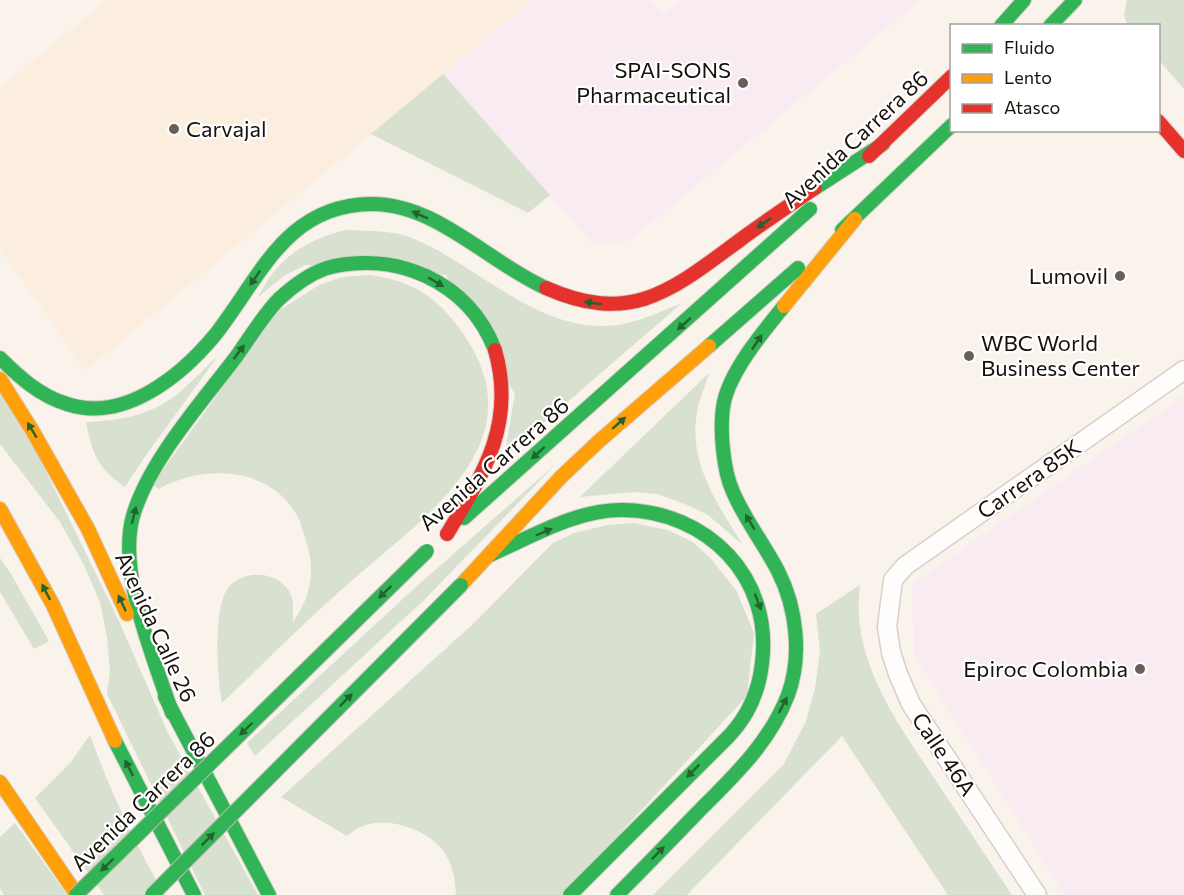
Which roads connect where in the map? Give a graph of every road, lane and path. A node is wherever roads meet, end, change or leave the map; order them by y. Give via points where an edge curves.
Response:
1 (1075, 0) edge
2 (1053, 24) edge
3 (950, 77) edge
4 (1160, 123) edge
5 (950, 126) edge
6 (883, 144) junction
7 (1184, 151) edge
8 (855, 219) junction
9 (0, 357) edge
10 (1184, 370) edge
11 (0, 379) edge
12 (0, 509) edge
13 (447, 534) junction
14 (490, 555) junction
15 (890, 599) joint
16 (172, 713) junction
17 (0, 782) edge
18 (254, 867) junction
19 (77, 895) edge
20 (152, 895) edge
21 (194, 895) edge
22 (269, 895) edge
23 (277, 895) edge
24 (570, 895) edge
25 (617, 895) edge
26 (1037, 895) edge

1 - 2 main road via 1067,15
3 - 6 main road, Avenida Carrera 86
4 - 7 main road
5 - 8 main road
6 -> 9 main road via 673,287 644,300 597,304 560,295 418,213 376,204 323,214 290,233 214,336 172,379 135,400 99,409 67,404 35,388
6 -> 13 main road, Avenida Carrera 86
14 -> 8 main road via 598,442
25 -> 8 main road via 751,758 788,696 796,633 790,604 779,573 732,491 724,457 724,402 736,373 769,325
10 - 15 street, Carrera 85K via 905,566 893,580
16 -> 11 main road, Avenida Calle 26 via 88,529
21 -> 12 main road via 112,735 49,597
16 -> 13 main road via 131,575 133,516 147,481 174,440 278,300 300,282 332,266 374,262 414,270 438,282 480,318 498,362 502,411 483,468
13 -> 19 main road, Avenida Carrera 86, bridge
20 -> 14 main road, bridge
14 -> 24 main road via 596,513 656,513 690,523 730,556 750,583 762,612 763,673 744,719
15 - 26 street, Calle 46A via 887,627 891,652 911,704
16 - 18 main road, Avenida Calle 26
17 - 19 main road
18 - 22 main road, Avenida Calle 26
18 - 23 main road

